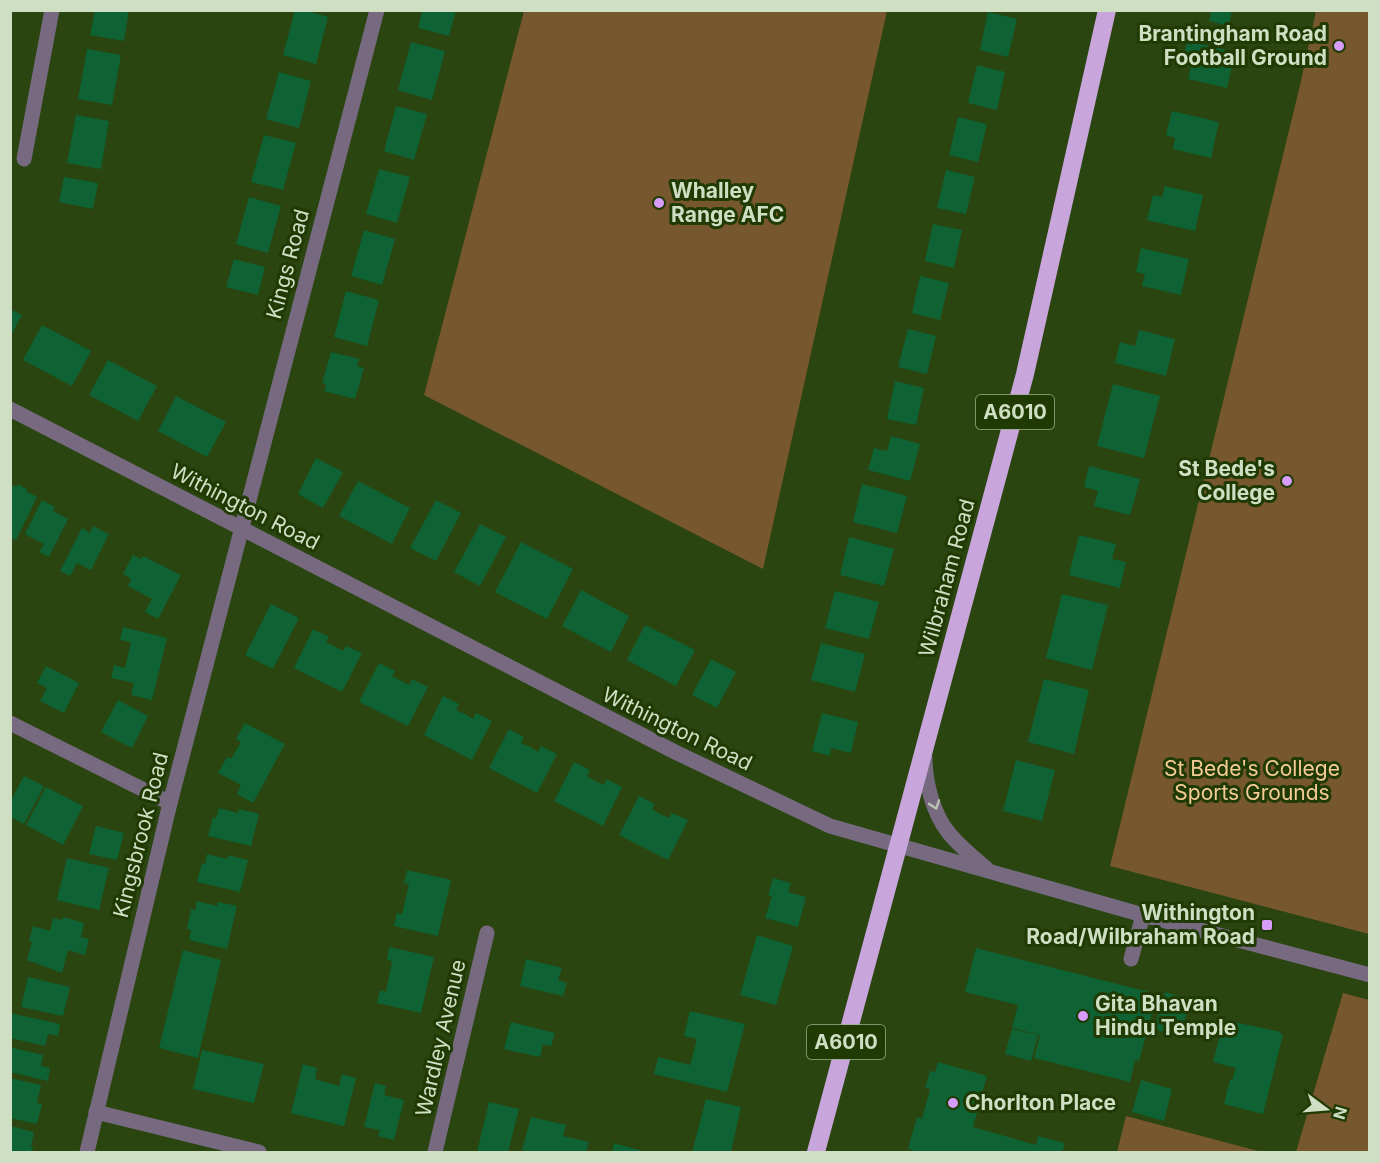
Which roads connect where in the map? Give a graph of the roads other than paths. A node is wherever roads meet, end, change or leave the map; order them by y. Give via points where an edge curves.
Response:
1 (52, 10) edge
2 (377, 10) edge
3 (1107, 10) edge
4 (24, 159) dead end
5 (10, 409) edge
6 (241, 528) junction
7 (10, 723) edge
8 (925, 748) junction
9 (170, 802) junction
10 (898, 847) junction
11 (987, 870) junction
12 (1143, 915) junction
13 (487, 933) dead end
14 (1131, 959) dead end
15 (1370, 975) edge
16 (96, 1112) junction
17 (87, 1152) edge
18 (259, 1152) edge
19 (435, 1152) edge
20 (816, 1152) edge

1 - 4 street
2 - 6 street, Kings Road
3 - 8 highway, Wilbraham Road / A6010 via 1025,374
5 - 6 street, Withington Road
6 - 9 street, Kingsbrook Road
6 - 10 street, Withington Road via 675,752 830,826
7 - 9 street
8 - 10 highway, Wilbraham Road / A6010
8 -> 11 street via 926,775 943,825
9 - 16 street, Kingsbrook Road
10 - 11 street, Withington Road
10 - 20 highway, Wilbraham Road / A6010
11 - 12 street, Withington Road
12 - 14 street
12 - 15 street, Withington Road
13 - 19 street, Wardley Avenue
16 - 17 street, Kingsbrook Road
16 - 18 street

